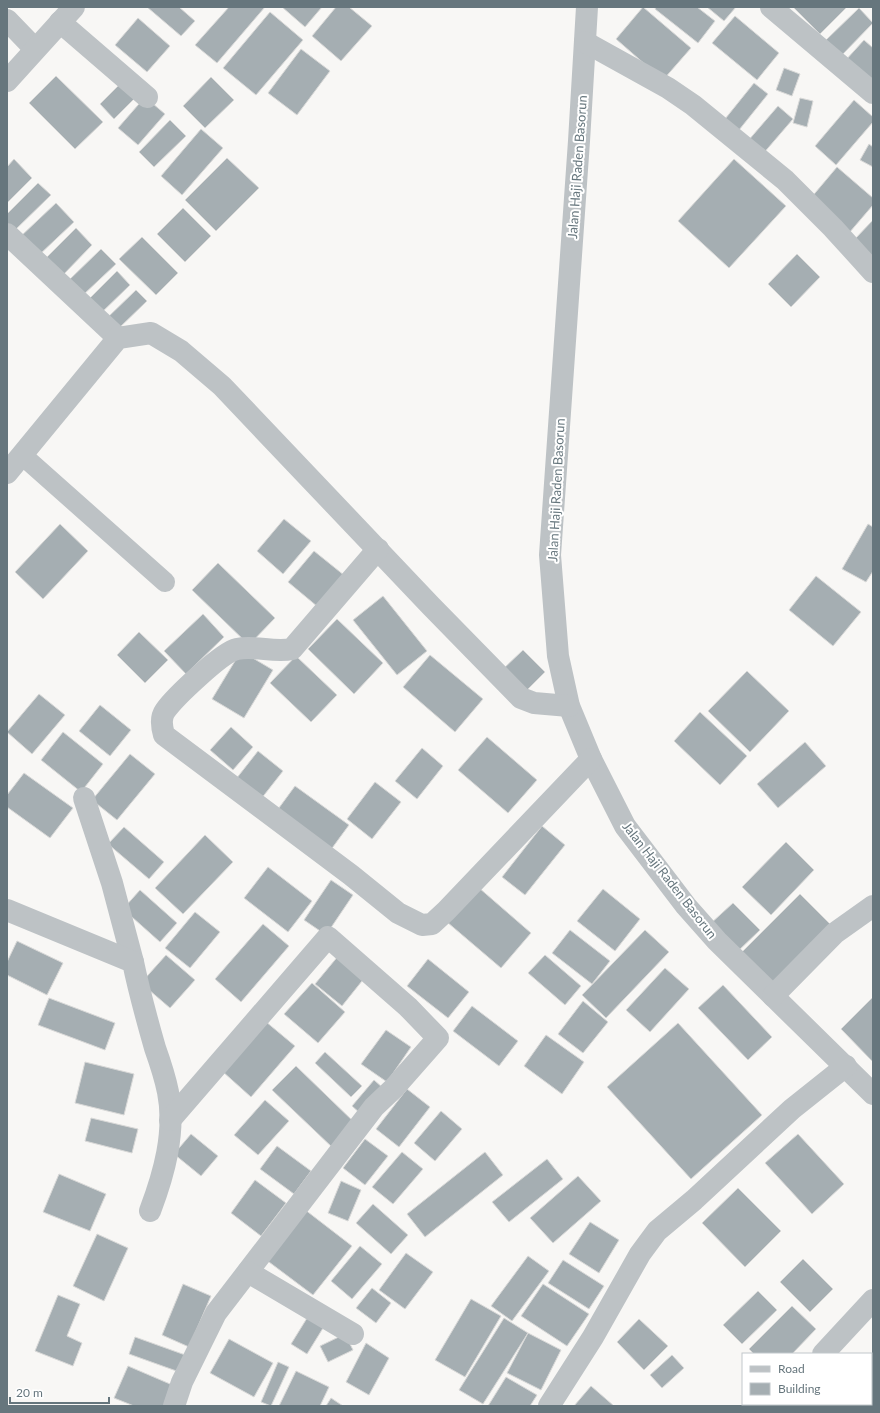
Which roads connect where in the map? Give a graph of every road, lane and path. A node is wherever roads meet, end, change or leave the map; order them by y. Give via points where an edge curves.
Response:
1 (587, 7) edge
2 (771, 7) edge
3 (67, 14) edge
4 (7, 20) edge
5 (585, 42) junction
6 (35, 49) junction
7 (7, 81) edge
8 (873, 93) edge
9 (148, 97) dead end
10 (7, 234) edge
11 (873, 272) edge
12 (118, 338) junction
13 (22, 455) junction
14 (7, 473) edge
15 (378, 549) junction
16 (165, 582) dead end
17 (569, 706) junction
18 (592, 758) junction
19 (84, 798) dead end
20 (873, 906) edge
21 (7, 910) edge
22 (133, 962) junction
23 (773, 996) junction
24 (846, 1066) junction
25 (873, 1094) edge
26 (170, 1120) junction
27 (150, 1211) dead end
28 (248, 1272) junction
29 (873, 1300) edge
30 (353, 1334) dead end
31 (824, 1353) edge
32 (174, 1406) edge
33 (549, 1406) edge

1 - 5 street, Jalan Haji Raden Basorun
2 - 8 street
3 - 6 street
3 - 9 street
4 - 6 street
5 - 11 street via 655,80 693,105 785,180
5 - 17 street, Jalan Haji Raden Basorun via 550,555 558,656
6 - 7 street
10 - 12 street
12 - 13 street
12 - 15 street via 152,333 181,351 222,386
13 - 14 street
13 - 16 lane
15 - 17 street via 521,698 534,703
15 - 18 street via 292,649 237,649 213,663 164,712 161,725 164,735 351,874 398,913 422,925 432,924 446,911
17 - 18 street, Jalan Haji Raden Basorun
18 - 23 street, Jalan Haji Raden Basorun via 630,832 686,906
19 - 22 street via 112,884
20 - 23 street via 835,933
21 - 22 street
22 - 26 street via 168,1092
23 - 24 street, Jalan Haji Raden Basorun
24 - 25 street, Jalan Haji Raden Basorun
24 - 33 street via 792,1109 657,1231 640,1254 593,1337
26 - 27 street via 167,1154
26 - 28 street via 328,937 408,1007 438,1038 374,1107
28 - 30 street
28 - 32 street via 216,1313 182,1382
29 - 31 street

